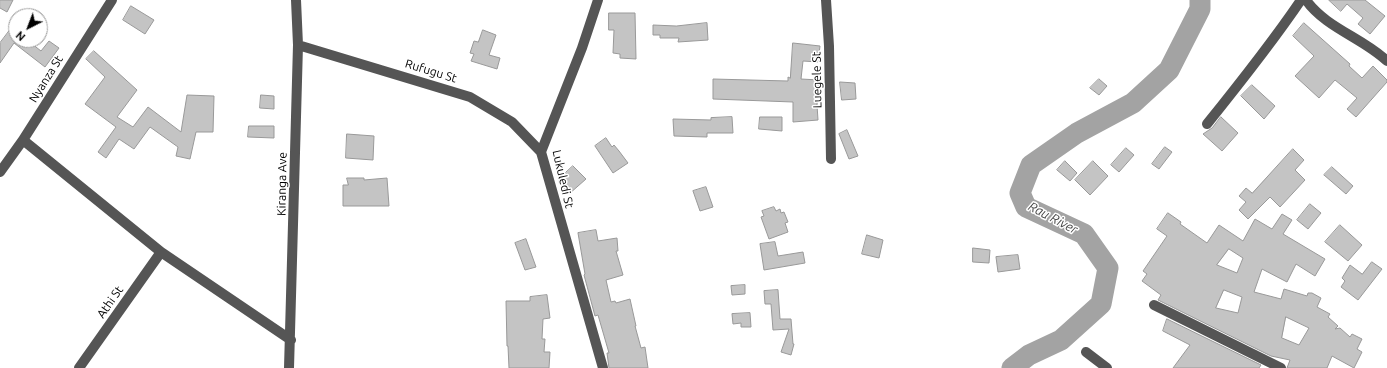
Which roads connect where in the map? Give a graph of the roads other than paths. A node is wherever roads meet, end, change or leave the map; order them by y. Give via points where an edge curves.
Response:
1 (112, 0) edge
2 (296, 0) edge
3 (598, 0) edge
4 (826, 0) edge
5 (1301, 0) edge
6 (1306, 0) edge
7 (298, 45) junction
8 (1386, 58) edge
9 (1207, 124) dead end
10 (23, 140) junction
11 (541, 152) junction
12 (832, 159) dead end
13 (0, 172) edge
14 (162, 252) junction
15 (1154, 305) dead end
16 (291, 340) junction
17 (1086, 352) dead end
18 (79, 368) edge
19 (289, 368) edge
20 (602, 368) edge
21 (1107, 368) edge
22 (1281, 368) edge

1 - 10 street, Nyanza St
2 - 7 street, Kiranga Ave
3 - 11 street, Lukuledi St
4 - 12 street, Luegele St
5 - 9 street via 1261,58
6 - 8 street via 1340,30
7 - 11 street, Rufugu St via 470,97 512,122
7 - 16 street, Kiranga Ave
10 - 13 street, Nyanza St
10 - 14 street
11 - 20 street, Lukuledi St
14 - 16 street
14 - 18 street, Athi St
15 - 22 street
16 - 19 street, Kiranga Ave
17 - 21 street

